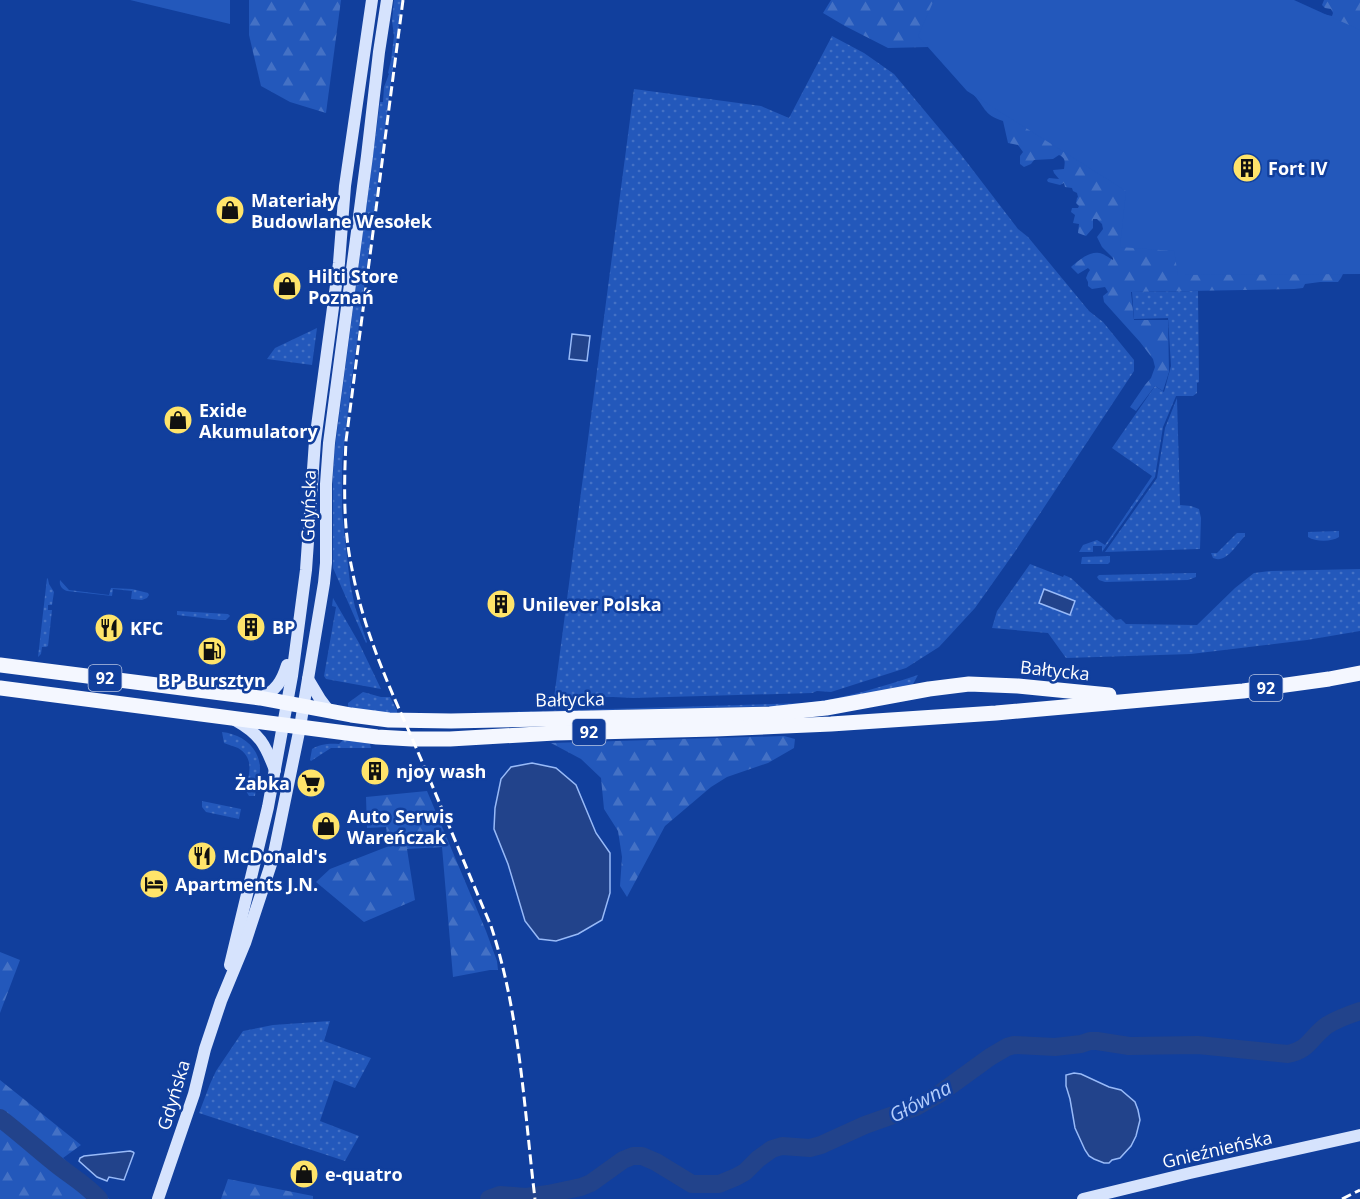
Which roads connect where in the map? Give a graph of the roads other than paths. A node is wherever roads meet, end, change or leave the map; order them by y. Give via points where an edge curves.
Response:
1 (372, 0) edge
2 (387, 0) edge
3 (297, 632) junction
4 (0, 665) edge
5 (1360, 673) edge
6 (308, 679) junction
7 (0, 688) edge
8 (260, 698) junction
9 (1141, 699) junction
10 (287, 703) junction
11 (304, 706) junction
12 (329, 711) junction
13 (228, 717) junction
14 (283, 724) junction
15 (300, 727) junction
16 (275, 771) junction
17 (221, 1001) junction
18 (1360, 1135) edge
19 (158, 1199) edge
20 (1083, 1199) edge

1 - 3 main road, Gdyńska via 345,186
2 - 6 main road, Gdyńska via 329,443 325,579
3 - 8 main road, Gdyńska via 282,680
3 - 10 main road, Gdyńska
4 - 8 main road, Bałtycka / 92
5 - 9 main road, Bałtycka / 92 via 1255,689
6 - 11 main road, Gdyńska
6 - 12 main road
7 - 13 main road, Bałtycka / 92
8 - 10 main road, Bałtycka / 92
9 - 12 main road, Bałtycka / 92 via 969,684 770,714 451,721 389,720
9 - 15 main road, Bałtycka / 92 via 831,724 450,739 411,739
10 - 11 main road, Bałtycka / 92
10 - 14 main road, Gdyńska
11 - 12 main road, Bałtycka / 92
11 - 15 main road, Gdyńska
13 - 14 main road, Bałtycka / 92
13 - 16 main road via 257,735
14 - 15 main road, Bałtycka / 92
14 - 16 main road, Gdyńska
15 - 17 main road, Gdyńska via 273,858
16 - 17 main road, Gdyńska
17 - 19 main road, Gdyńska
18 - 20 main road, Gnieźnieńska

